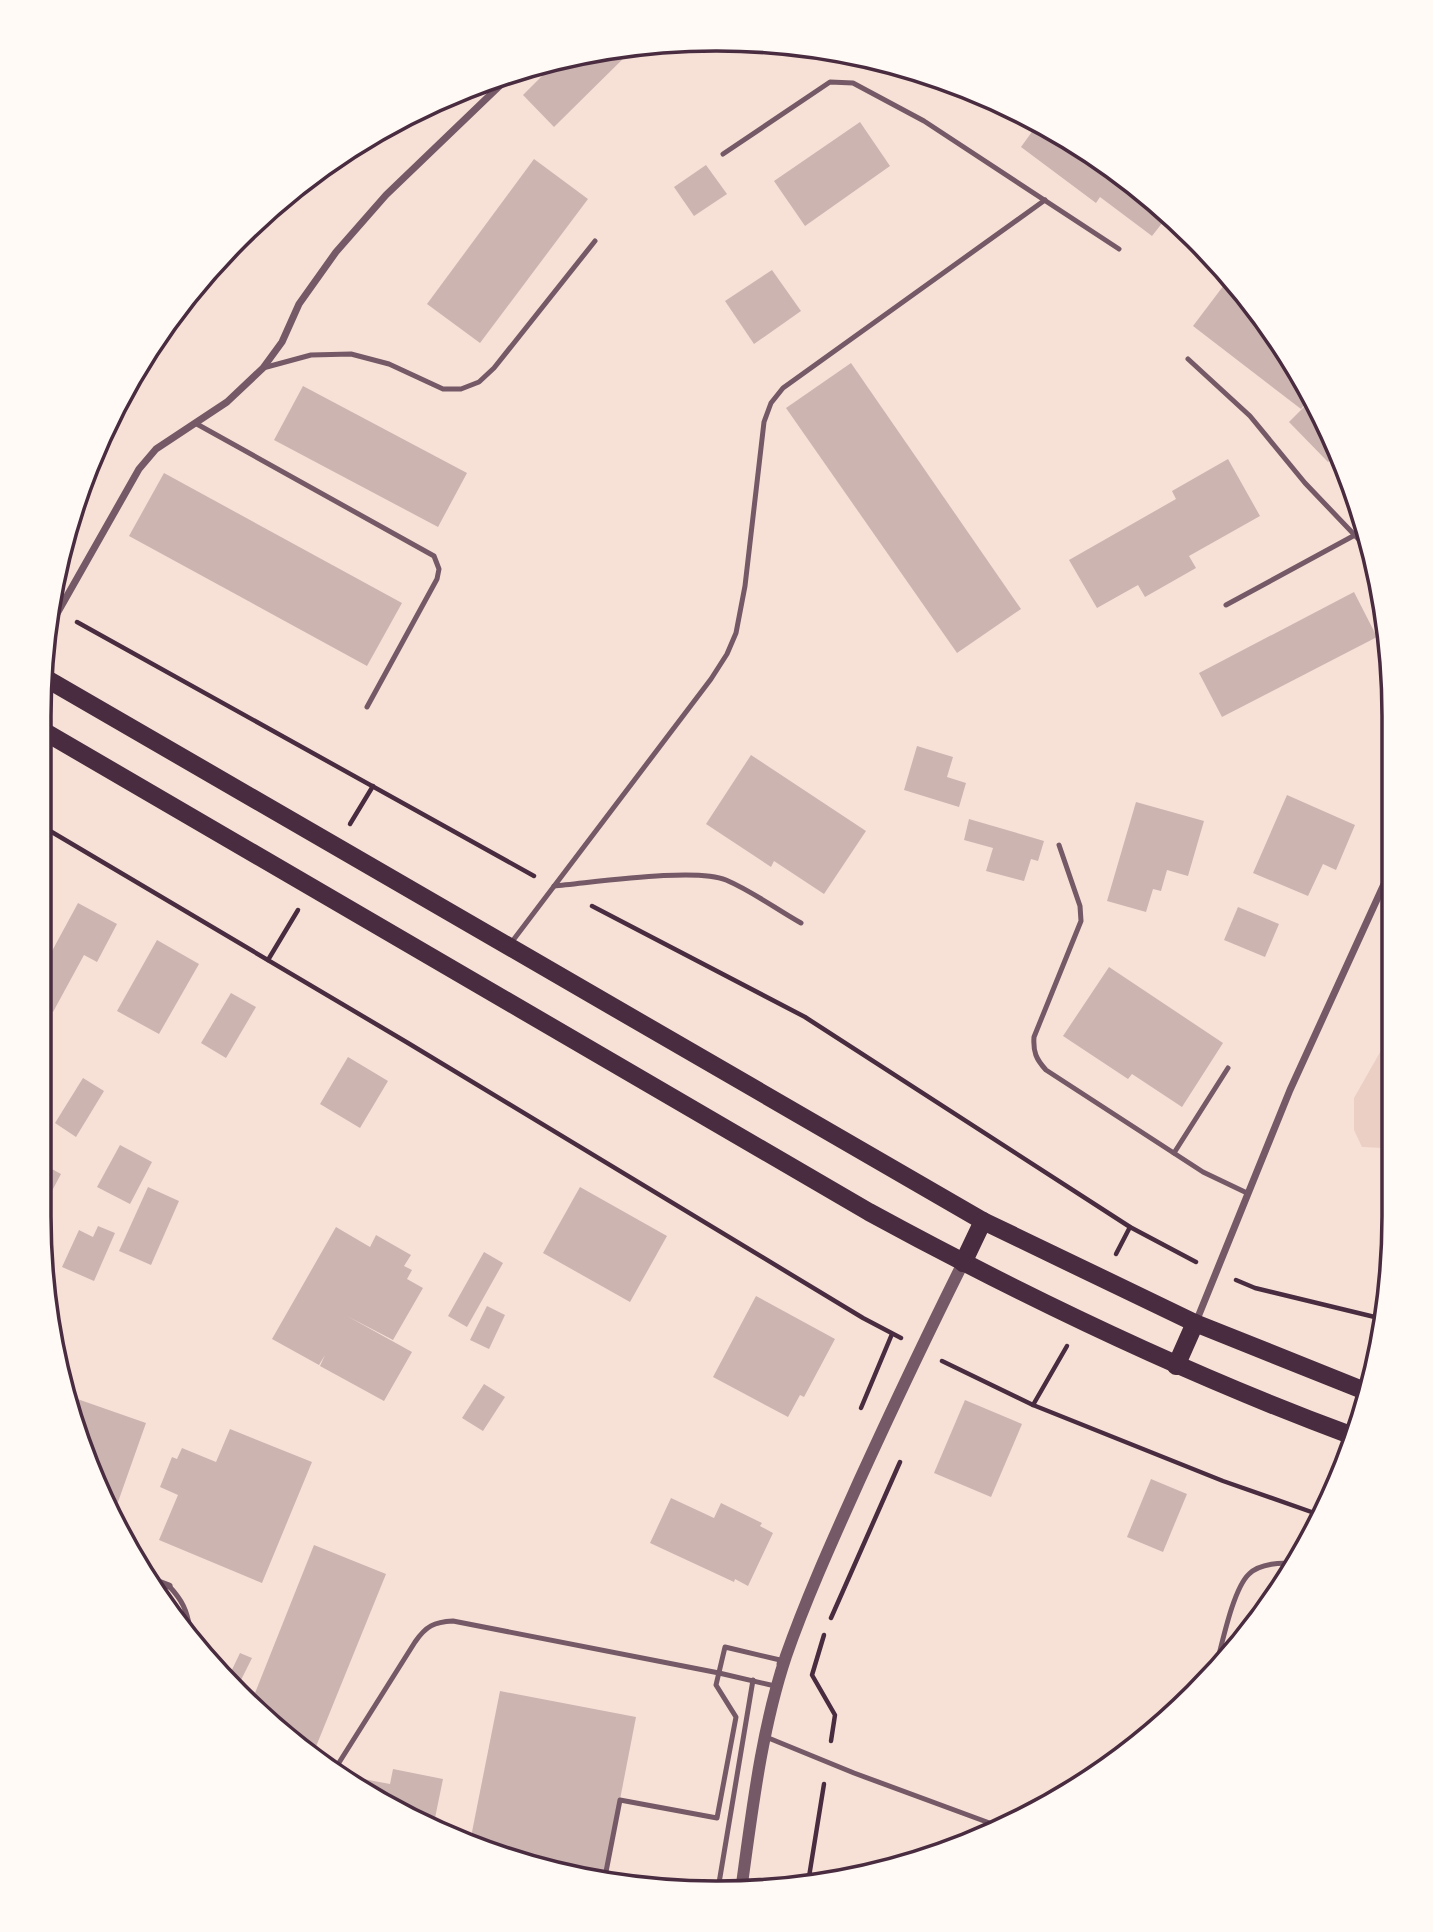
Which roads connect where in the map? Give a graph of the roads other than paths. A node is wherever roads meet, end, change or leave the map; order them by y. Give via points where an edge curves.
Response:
1 (497, 88) edge
2 (723, 153) dead end
3 (1045, 200) junction
4 (595, 241) dead end
5 (1119, 249) dead end
6 (1188, 359) dead end
7 (263, 368) junction
8 (195, 423) junction
9 (1355, 535) junction
10 (1358, 539) edge
11 (1226, 605) dead end
12 (60, 610) edge
13 (52, 682) edge
14 (367, 706) dead end
15 (51, 735) edge
16 (1059, 845) dead end
17 (554, 886) junction
18 (1382, 889) edge
19 (801, 923) dead end
20 (508, 948) junction
21 (1228, 1068) dead end
22 (1174, 1153) junction
23 (1247, 1193) junction
24 (983, 1221) junction
25 (963, 1263) junction
26 (1195, 1323) junction
27 (1176, 1366) junction
28 (1359, 1390) edge
29 (1346, 1433) edge
30 (1283, 1564) edge
31 (162, 1583) edge
32 (169, 1586) joint
33 (189, 1622) edge
34 (1221, 1649) edge
35 (719, 1673) junction
36 (753, 1680) junction
37 (776, 1686) junction
38 (766, 1737) junction
39 (339, 1763) edge
40 (989, 1823) edge
41 (606, 1872) edge
42 (743, 1880) edge
43 (719, 1881) edge
44 (736, 1881) edge

1 - 7 street via 386,195 336,252 299,304 282,342
2 - 3 lane via 830,82 853,83 924,121
3 - 5 lane
3 - 17 lane via 783,388 771,403 764,422 736,633 727,654
4 - 7 lane via 480,382 443,389 389,364 351,354 311,355
6 - 9 lane via 1250,416
7 - 8 street via 227,402
8 - 12 street via 156,449 139,469
8 - 14 lane via 434,556 437,579
9 - 10 lane
9 - 11 lane
13 - 20 main road
15 - 25 main road
16 - 22 lane via 1081,921 1034,1037 1033,1051 1046,1070
17 - 19 lane via 704,876 724,879
17 - 20 lane
18 - 23 street
20 - 24 main road
21 - 22 lane
22 - 23 lane
23 - 26 street
24 - 25 main road
24 - 26 main road
25 - 27 main road
25 - 37 street via 812,1589
26 - 27 main road
26 - 28 main road
27 - 29 main road
30 - 34 lane via 1250,1572 1239,1588
31 - 32 street
32 - 33 lane via 182,1600
35 - 36 lane
35 - 37 lane via 725,1647 780,1660
35 - 39 lane via 453,1621 436,1622 415,1642
35 - 41 lane via 716,1685 737,1717 717,1818 620,1800
36 - 37 lane
36 - 43 lane
37 - 38 street
37 - 44 lane via 753,1774
38 - 40 lane
38 - 42 street

